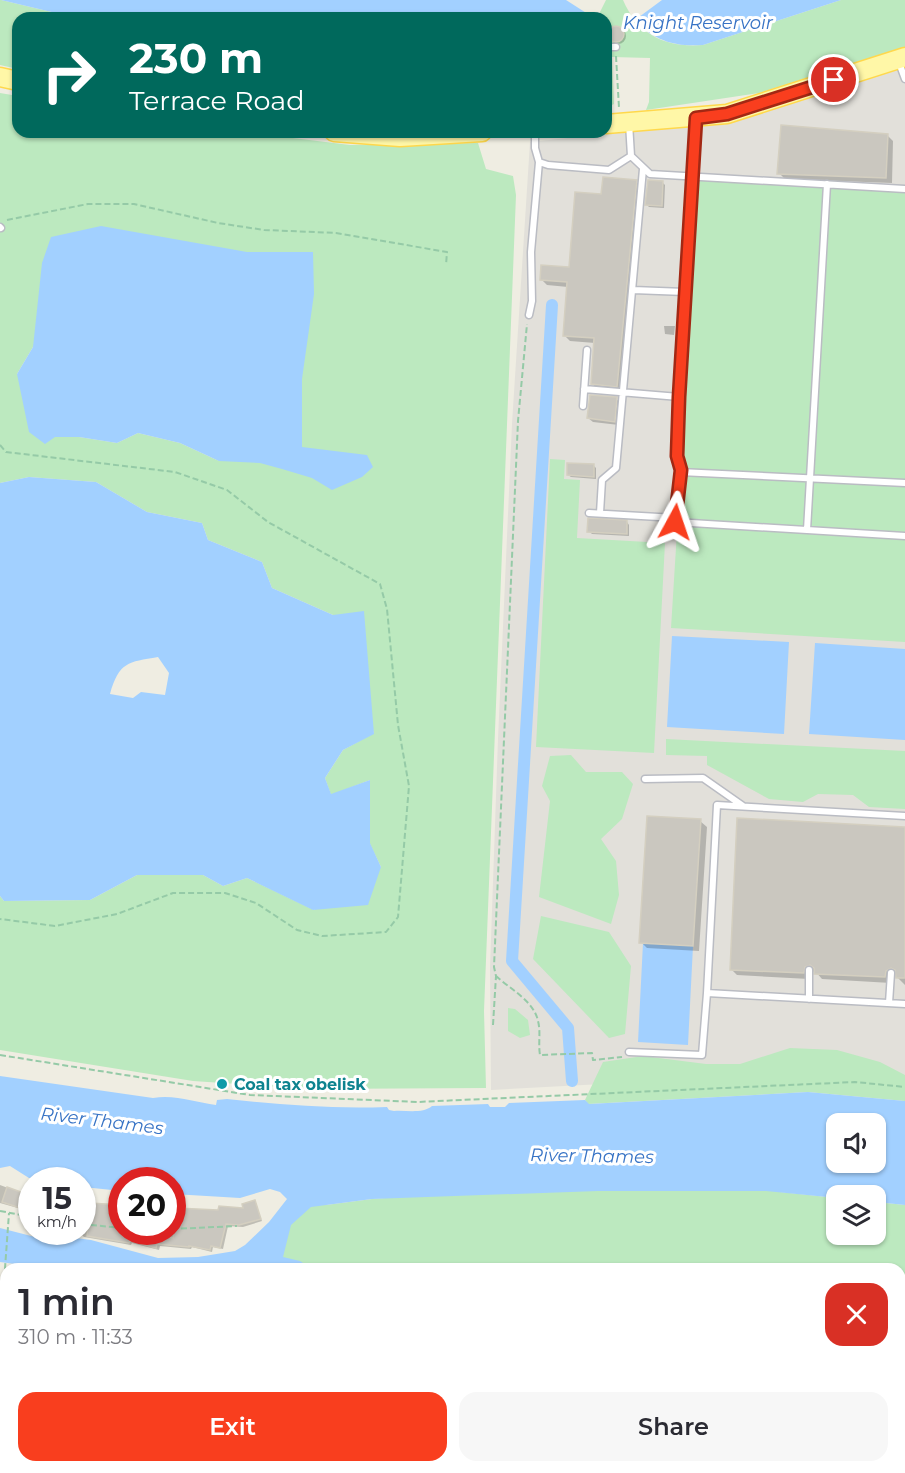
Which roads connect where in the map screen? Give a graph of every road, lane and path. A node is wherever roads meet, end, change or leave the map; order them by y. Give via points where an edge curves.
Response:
1 (612, 47) edge
2 (616, 47) dead end
3 (901, 58) edge
4 (616, 60) dead end
5 (905, 79) edge
6 (624, 115) junction
7 (696, 118) junction
8 (612, 121) edge
9 (535, 138) edge
10 (631, 156) junction
11 (539, 162) junction
12 (643, 169) junction
13 (693, 176) junction
14 (827, 184) junction
15 (905, 189) edge
16 (0, 228) edge
17 (446, 265) dead end
18 (633, 290) junction
19 (685, 292) junction
20 (529, 315) joint
21 (587, 350) dead end
22 (584, 388) junction
23 (624, 393) junction
24 (679, 397) junction
25 (583, 406) dead end
26 (0, 445) edge
27 (680, 472) junction
28 (809, 478) junction
29 (905, 483) edge
30 (589, 513) dead end
31 (600, 513) junction
32 (676, 519) junction
33 (807, 530) junction
34 (905, 536) edge
35 (645, 779) dead end
36 (744, 806) junction
37 (905, 816) edge
38 (0, 920) edge
39 (809, 970) dead end
40 (891, 973) dead end
41 (496, 976) junction
42 (707, 993) junction
43 (809, 999) junction
44 (889, 1003) junction
45 (905, 1004) edge
46 (493, 1025) dead end
47 (629, 1052) joint
48 (0, 1055) edge
49 (905, 1087) edge
50 (0, 1211) edge
51 (9, 1213) junction
52 (18, 1215) edge
53 (237, 1226) dead end
54 (186, 1228) edge
55 (4, 1263) edge

1 - 2 lane
3 - 5 lane
3 - 7 main road via 727,114
4 - 6 path
6 - 7 main road
6 - 8 main road
6 - 10 lane
7 - 13 lane
9 - 11 lane
10 - 11 lane via 609,170
10 - 12 lane
11 - 20 lane
12 - 13 lane via 650,174
12 - 18 lane
13 - 14 lane
13 - 19 lane
14 - 15 lane
14 - 28 lane
16 - 17 path via 5,220 88,204 134,204 218,224 398,242 447,252
18 - 19 lane
18 - 23 lane
19 - 24 lane
20 - 41 path via 517,444
21 - 22 lane
22 - 23 lane
22 - 25 lane
23 - 24 lane
23 - 31 lane via 616,468 602,480
24 - 27 lane
26 - 38 path via 6,452 175,472 227,490 268,522 380,584 387,609 398,725 409,786 398,917 386,932 322,936 297,930 256,903 225,893 173,893 117,914 55,926
27 - 28 lane
27 - 32 lane
28 - 29 lane
28 - 33 lane
30 - 31 lane
31 - 32 lane
32 - 33 lane via 675,522
33 - 34 lane
35 - 36 lane via 703,778
36 - 37 lane
36 - 42 lane via 717,805
39 - 43 lane
40 - 44 lane
41 - 46 path
41 - 47 path via 535,1011 540,1055 592,1053 593,1060 624,1057
42 - 43 lane
42 - 47 lane via 702,1055
43 - 44 lane
44 - 45 lane
48 - 49 path via 250,1095 417,1102 855,1082
50 - 51 path
51 - 52 path
51 - 55 path
53 - 54 path

